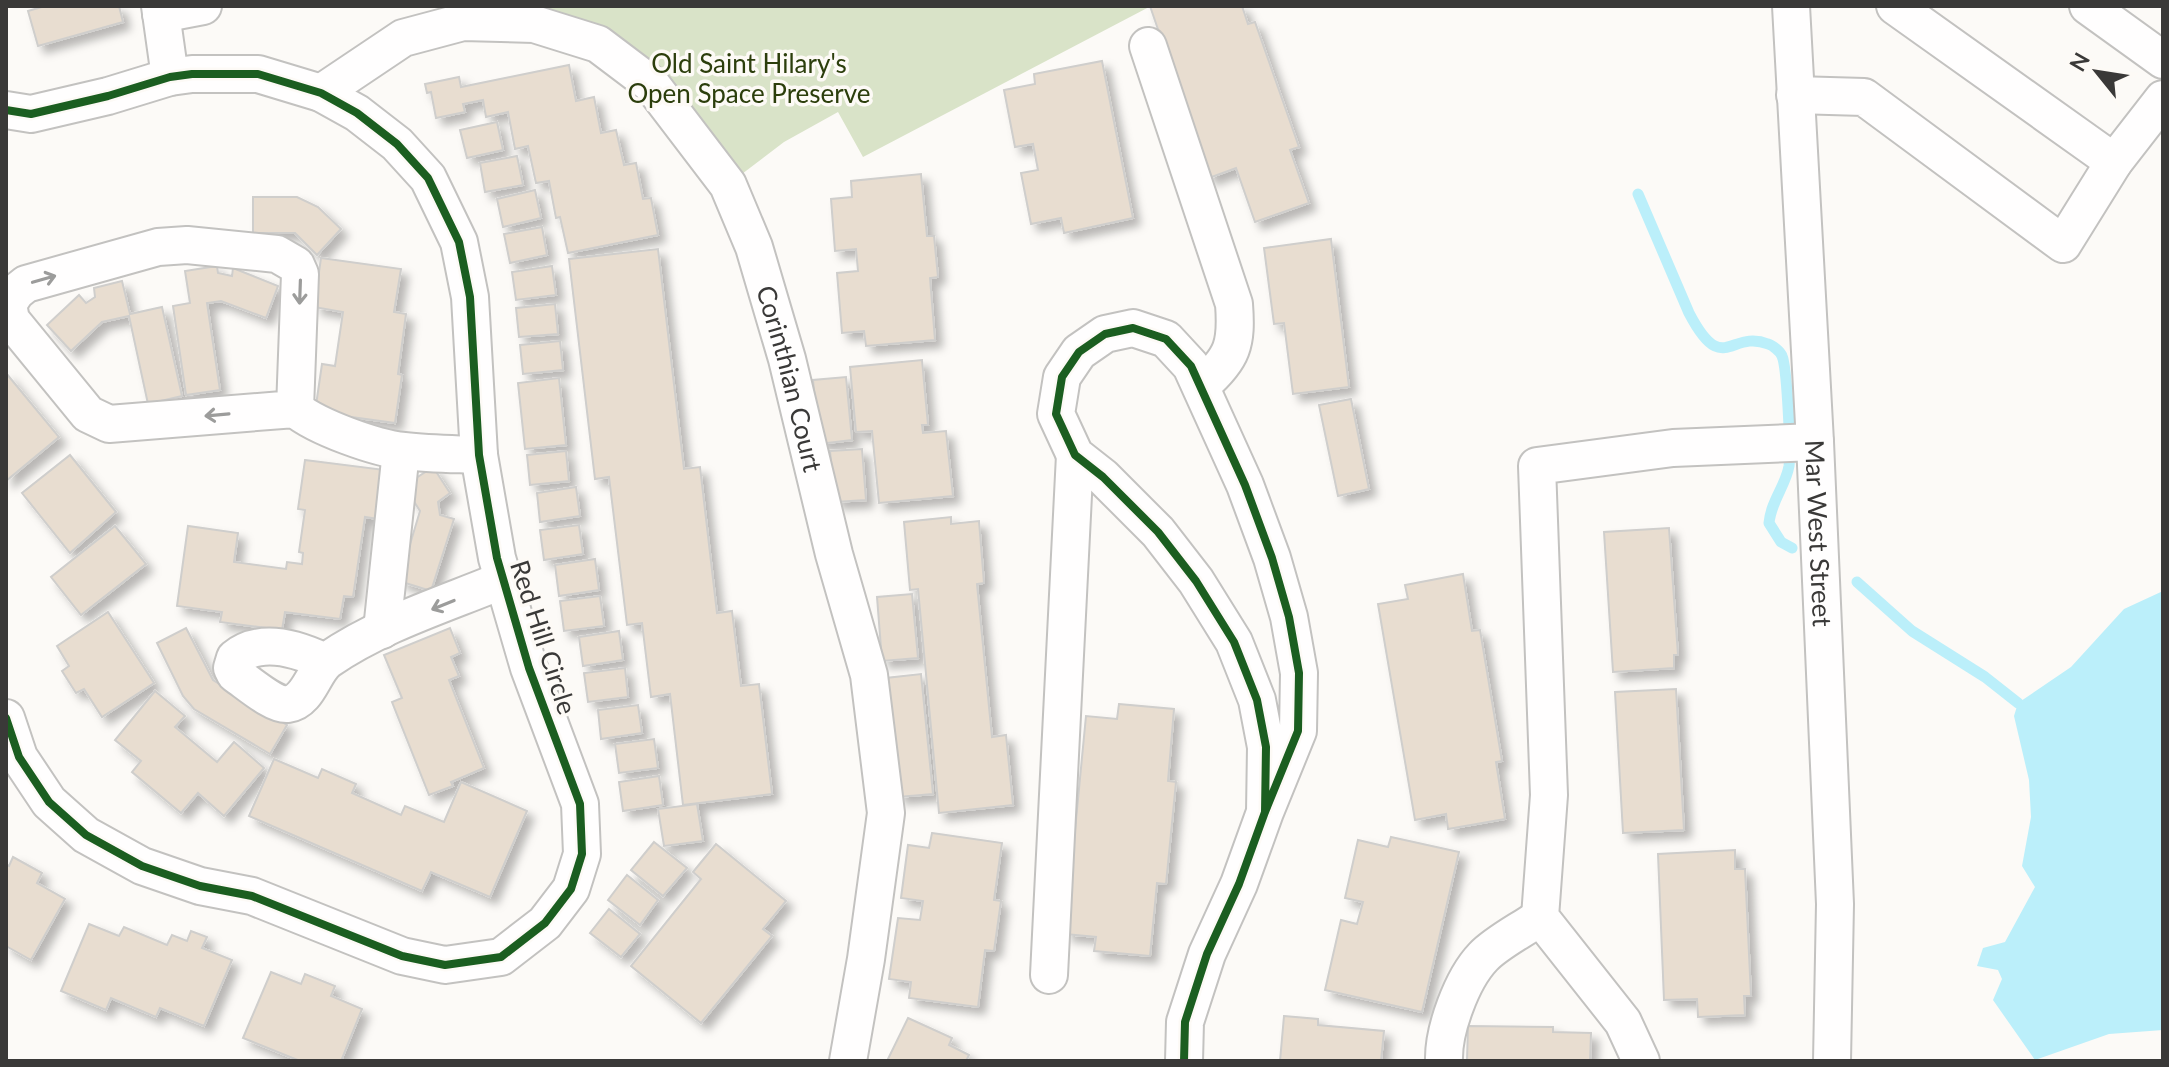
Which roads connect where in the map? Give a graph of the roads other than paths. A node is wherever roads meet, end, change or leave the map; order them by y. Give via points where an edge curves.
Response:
1 (203, 6) edge
2 (1791, 6) edge
3 (1895, 6) edge
4 (2088, 6) edge
5 (161, 10) edge
6 (1148, 46) dead end
7 (2163, 60) edge
8 (170, 77) junction
9 (321, 93) junction
10 (1795, 95) junction
11 (2163, 99) edge
12 (6, 110) edge
13 (2114, 162) junction
14 (1202, 385) junction
15 (295, 409) junction
16 (1793, 444) junction
17 (401, 451) junction
18 (479, 455) junction
19 (1075, 455) junction
20 (503, 580) junction
21 (382, 630) junction
22 (325, 662) dead end
23 (6, 718) edge
24 (1265, 812) junction
25 (1540, 917) junction
26 (1049, 975) dead end
27 (848, 1061) edge
28 (1184, 1061) edge
29 (1444, 1061) edge
30 (1641, 1061) edge
31 (1832, 1061) edge

1 - 5 street
2 - 10 street, Mar West Street
3 - 13 street
4 - 7 street
5 - 8 street
6 - 14 street via 1234,304 1232,350 1222,368
8 - 9 street, Red Hill Circle via 258,74
8 - 12 street, Red Hill Circle via 31,114
9 - 18 street, Red Hill Circle via 397,144 428,178 459,242 470,297
9 - 27 street, Corinthian Court via 403,38 463,22 534,24 598,44 651,84 728,185 754,247 783,345 869,675 886,813
10 - 13 street via 1864,97 2063,244
10 - 16 street, Mar West Street
11 - 13 street
14 - 19 street via 1166,339 1133,328 1105,334 1079,352 1062,377 1056,414
14 - 24 street via 1272,558 1299,673 1298,731
15 -> 15 street via 109,424 97,420 11,320 8,304 26,284 158,247 277,254 296,265 300,274
15 - 17 street via 324,428
16 - 25 street via 1673,448 1537,466 1549,795
16 - 31 street, Mar West Street via 1835,904
17 - 18 street
17 - 21 street
18 - 20 street, Red Hill Circle
19 - 24 street via 1158,532 1234,642 1257,700 1266,747
19 - 26 street
20 -> 21 street
20 - 23 street, Red Hill Circle via 529,668 580,804 582,854 571,889 545,923 501,957 445,965 402,956 252,896 200,886 142,866 86,835 49,802 19,757
21 - 22 street
24 - 28 street via 1207,954 1185,1022
25 - 29 street via 1483,956 1459,995
25 - 30 street via 1623,1022

